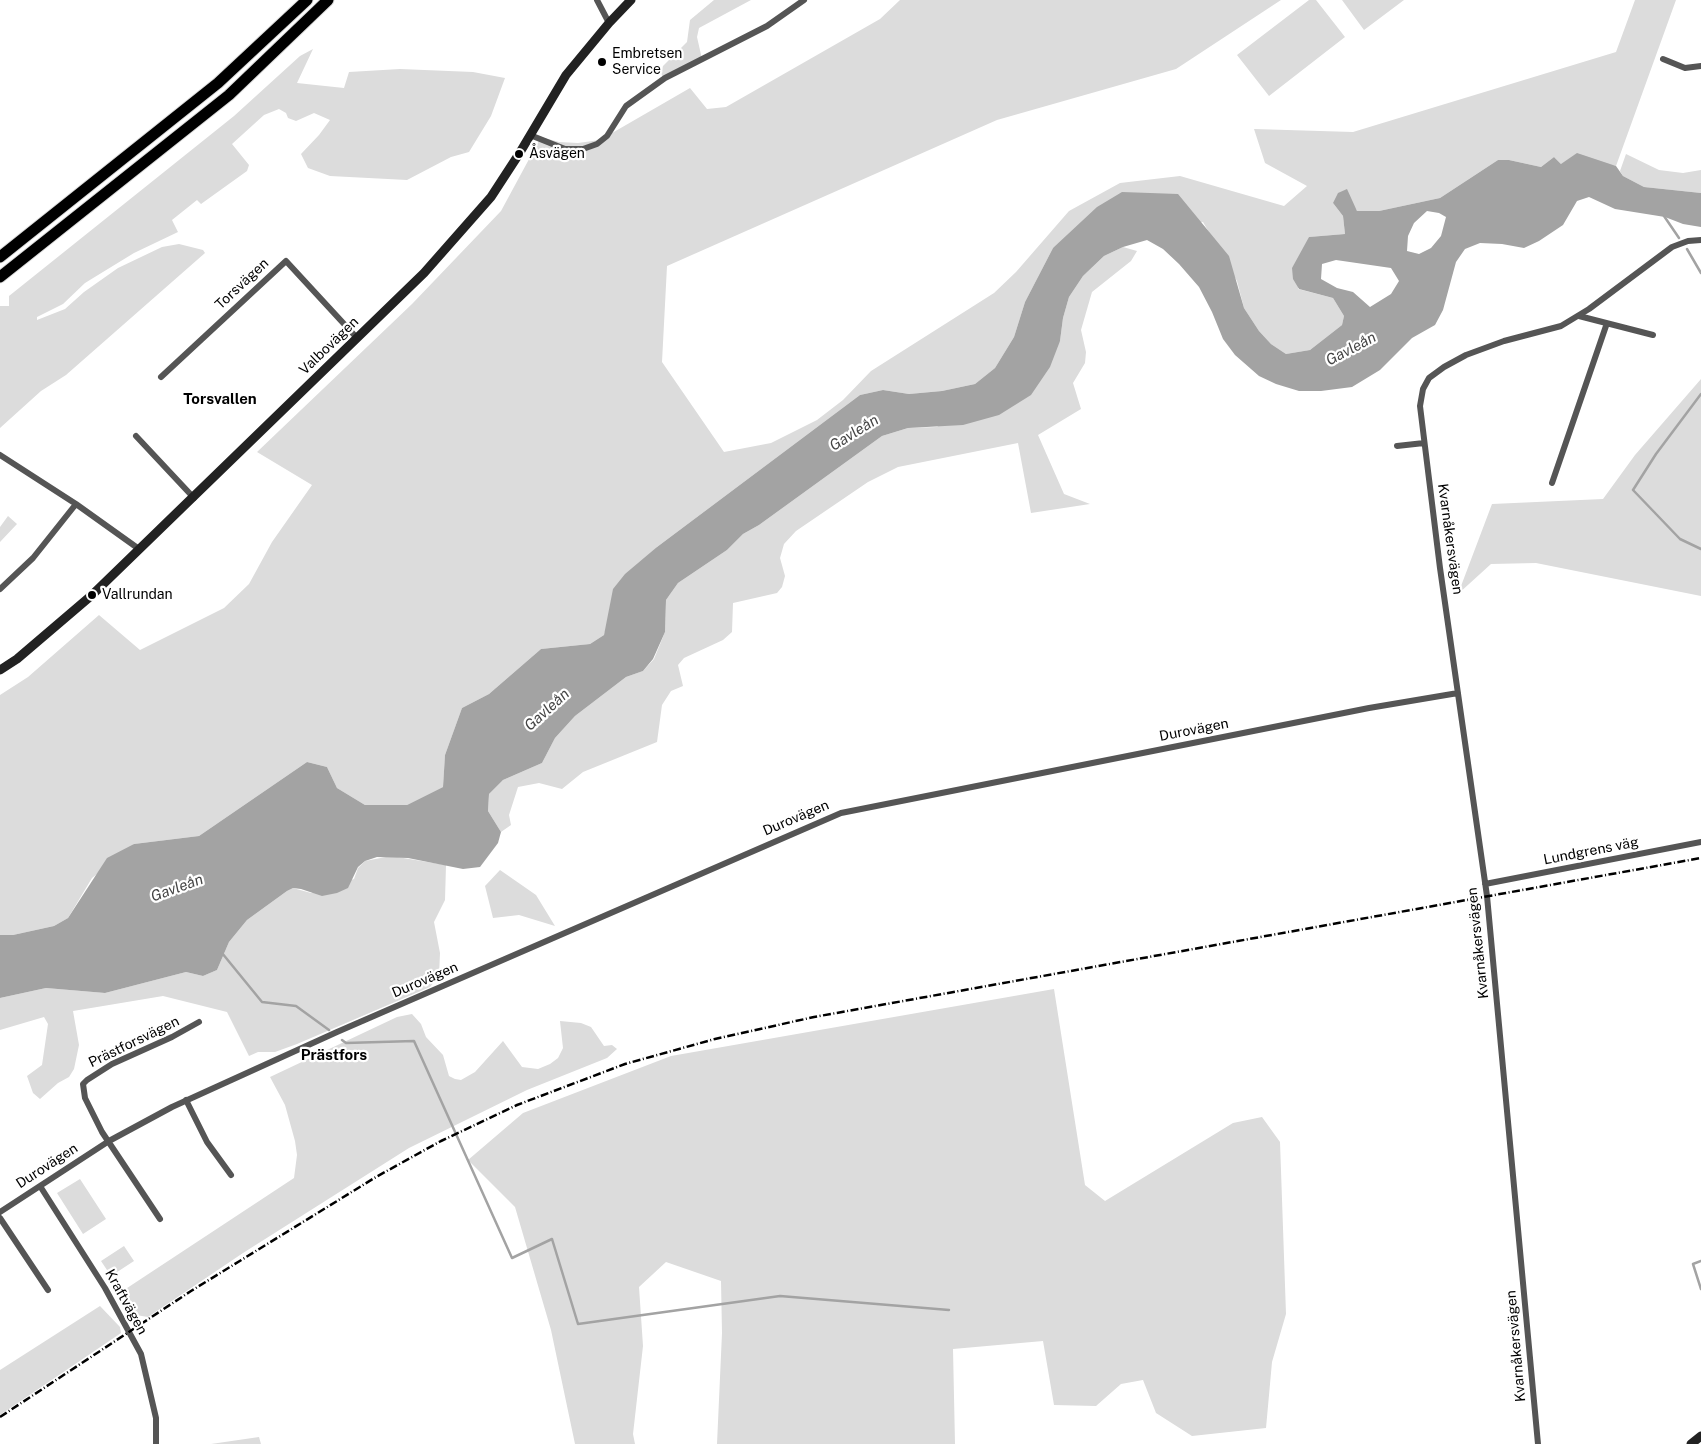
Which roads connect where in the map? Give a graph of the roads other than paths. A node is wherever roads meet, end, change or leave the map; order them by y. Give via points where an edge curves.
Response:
1 (307, 0) edge
2 (328, 0) edge
3 (596, 0) edge
4 (631, 0) edge
5 (804, 0) edge
6 (609, 22) junction
7 (1663, 59) dead end
8 (1701, 66) edge
9 (530, 135) junction
10 (1701, 240) edge
11 (0, 257) edge
12 (0, 277) edge
13 (1579, 316) junction
14 (1607, 323) junction
15 (1653, 335) dead end
16 (357, 338) junction
17 (161, 377) dead end
18 (136, 436) dead end
19 (1424, 442) junction
20 (1397, 446) dead end
21 (0, 456) edge
22 (1552, 483) dead end
23 (194, 498) junction
24 (76, 504) junction
25 (139, 549) junction
26 (0, 589) edge
27 (0, 670) edge
28 (1458, 693) junction
29 (1701, 842) edge
30 (1485, 884) junction
31 (199, 1022) dead end
32 (186, 1100) junction
33 (109, 1141) junction
34 (231, 1175) dead end
35 (40, 1186) junction
36 (0, 1212) edge
37 (0, 1218) edge
38 (160, 1219) dead end
39 (48, 1290) dead end
40 (1701, 1436) edge
41 (156, 1444) edge
42 (1538, 1444) edge
43 (1691, 1444) edge

1 - 11 highway via 218,83
2 - 12 highway via 229,95
3 - 6 street
4 - 6 main road, Valbovägen
5 - 9 street via 767,26 665,78 626,106 607,136 597,144 565,149
6 - 9 main road, Valbovägen via 566,75
7 - 8 street via 1685,68
9 - 16 main road, Valbovägen via 505,178 467,226
10 - 13 street, Kvarnåkersvägen via 1672,247
13 - 14 street
13 - 19 street, Kvarnåkersvägen via 1561,326 1512,338 1466,355 1429,378 1420,406
14 - 15 street
14 - 22 street
16 - 17 street, Torsvägen via 286,261
16 - 23 main road, Valbovägen
18 - 23 street
19 - 20 street
19 - 28 street, Kvarnåkersvägen
21 - 24 street
23 - 25 main road, Valbovägen
24 - 25 street
24 - 26 street via 33,558
25 - 27 main road, Valbovägen via 92,595
28 - 30 street, Kvarnåkersvägen
28 - 32 street, Durovägen via 841,813
29 - 30 street, Lundgrens väg
30 - 42 street, Kvarnåkersvägen
31 - 33 street, Prästforsvägen via 86,1080 83,1088 85,1098
32 - 33 street, Durovägen
32 - 34 street via 207,1142
33 - 35 street, Durovägen
33 - 38 street
35 - 36 street, Durovägen
35 - 41 street, Kraftvägen via 105,1288 141,1354 156,1418
37 - 39 street
40 - 43 main road

